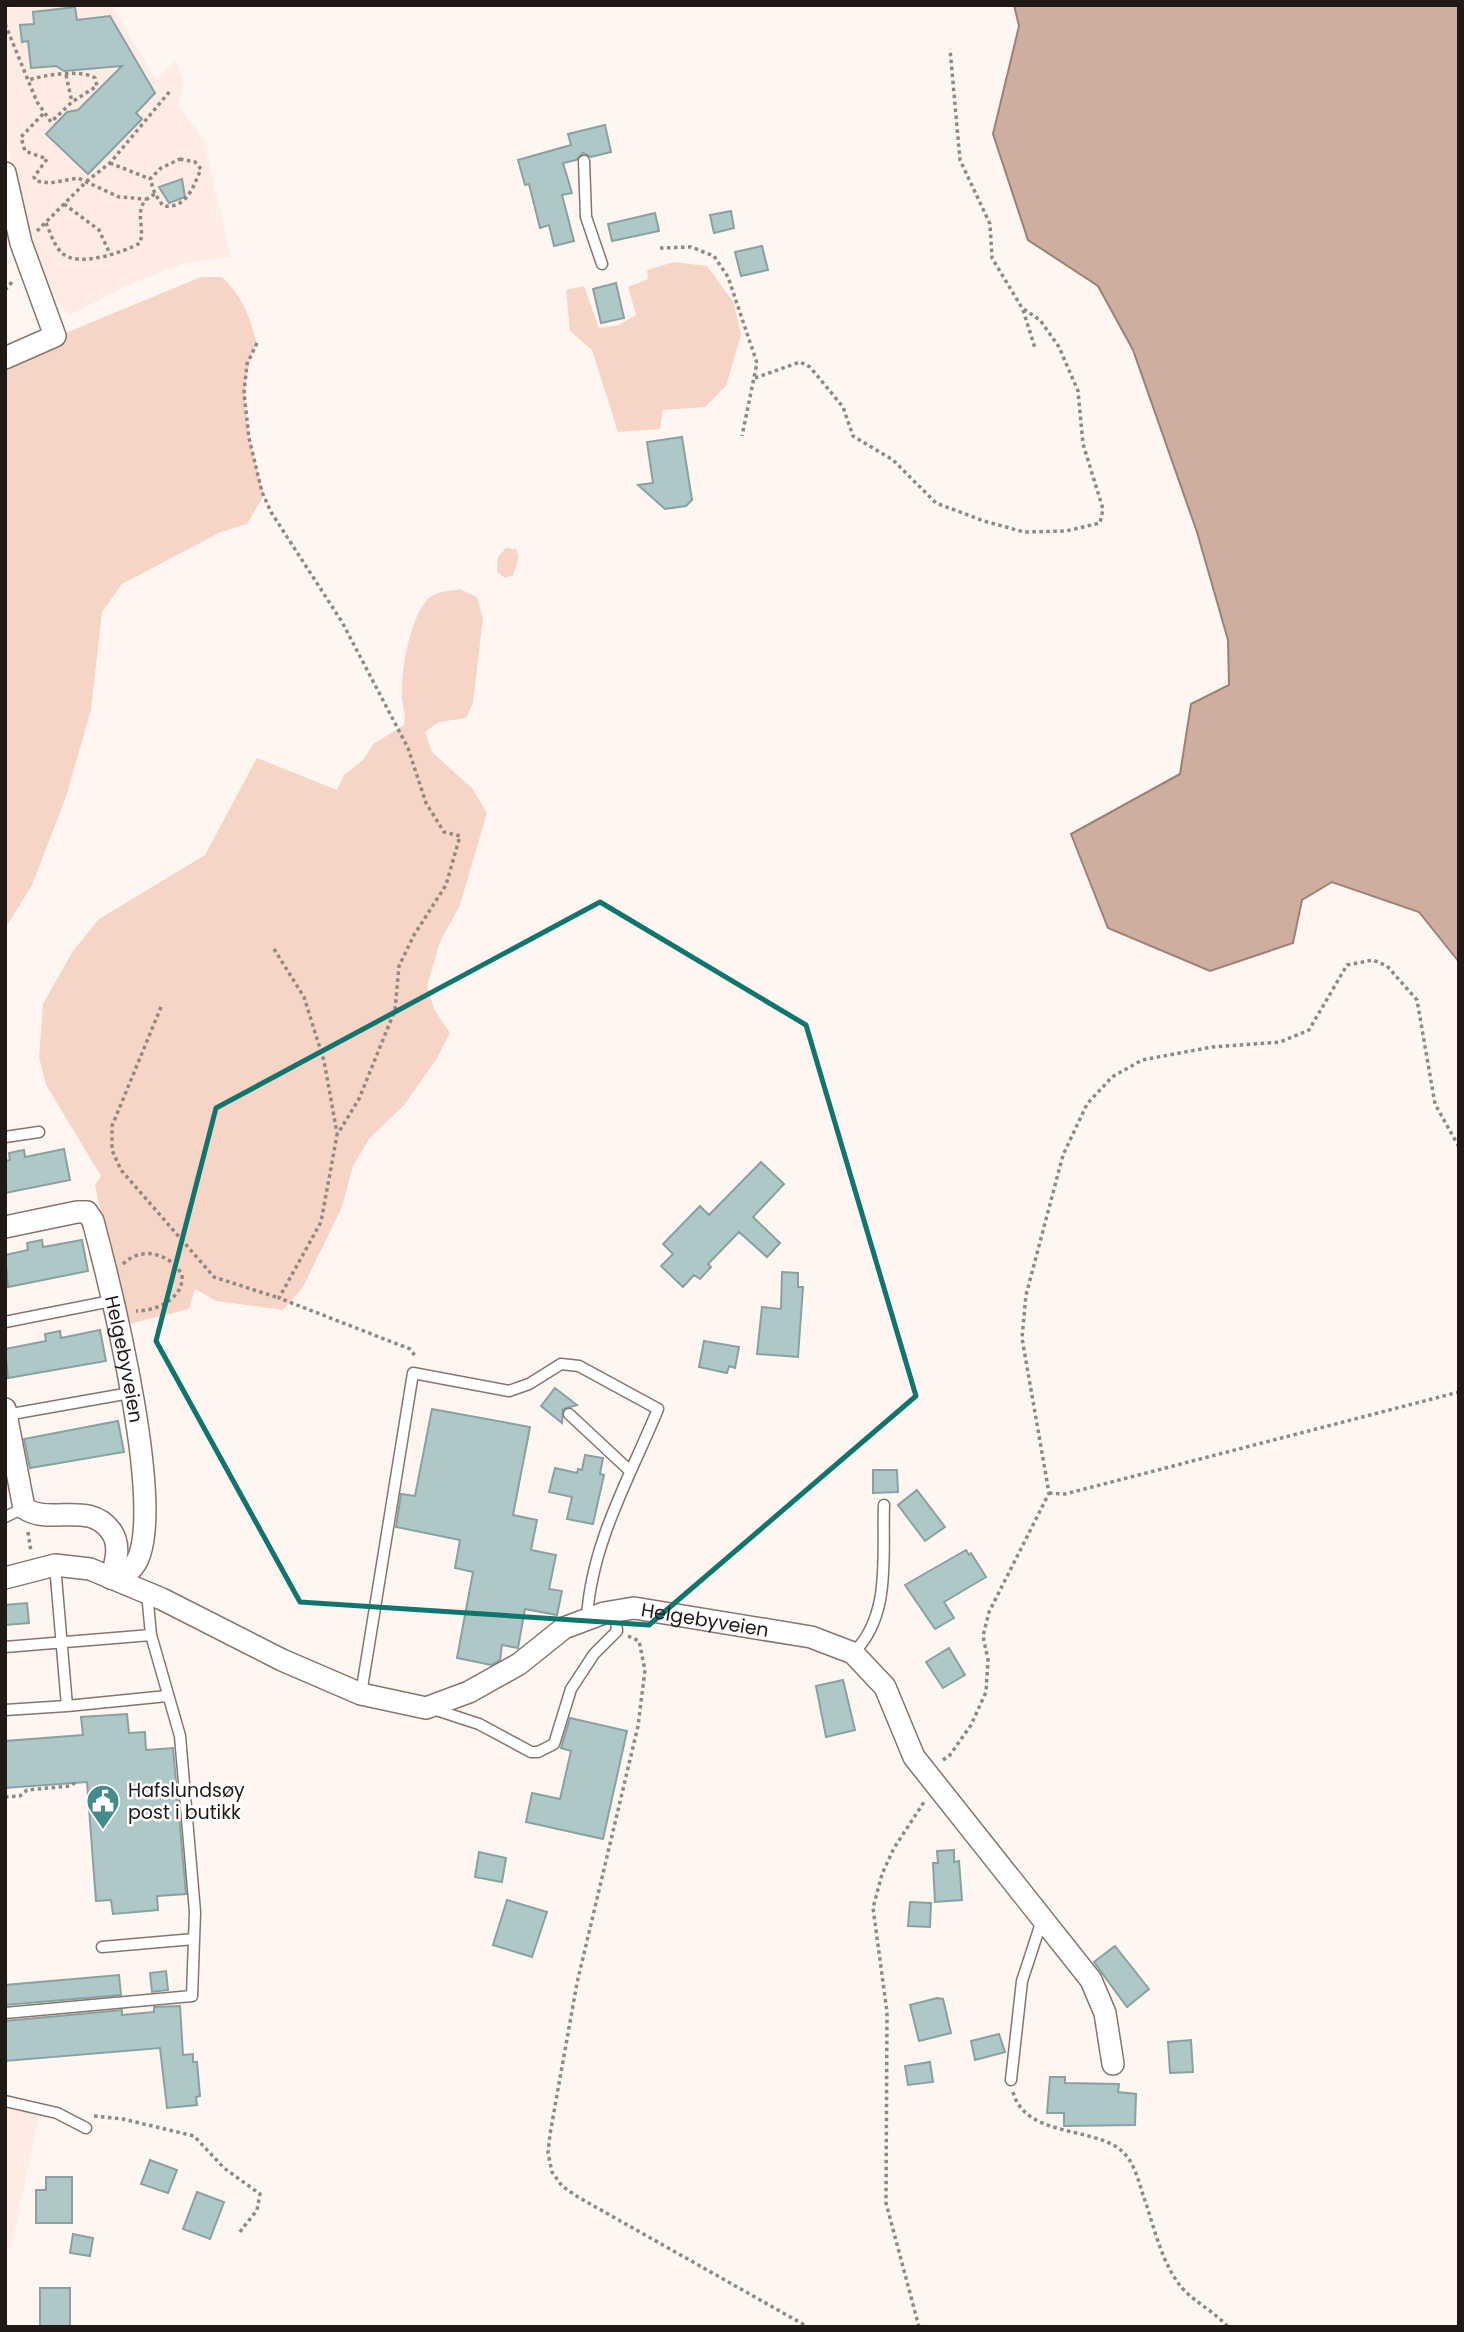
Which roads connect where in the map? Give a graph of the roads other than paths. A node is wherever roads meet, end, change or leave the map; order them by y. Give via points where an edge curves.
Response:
1 (584, 161) dead end
2 (5, 173) edge
3 (602, 264) dead end
4 (5, 358) edge
5 (39, 1132) dead end
6 (5, 1138) edge
7 (5, 1227) edge
8 (116, 1299) junction
9 (5, 1322) edge
10 (130, 1393) junction
11 (6, 1412) edge
12 (569, 1414) dead end
13 (629, 1469) junction
14 (884, 1505) dead end
15 (15, 1512) edge
16 (55, 1566) junction
17 (5, 1578) edge
18 (111, 1578) junction
19 (147, 1592) junction
20 (587, 1618) junction
21 (616, 1621) junction
22 (150, 1635) junction
23 (62, 1643) junction
24 (5, 1647) edge
25 (853, 1653) junction
26 (361, 1694) junction
27 (166, 1696) junction
28 (67, 1706) junction
29 (426, 1708) junction
30 (5, 1710) edge
31 (1042, 1920) junction
32 (194, 1939) junction
33 (102, 1947) dead end
34 (5, 2013) edge
35 (1113, 2064) dead end
36 (1011, 2080) road end
37 (5, 2101) edge
38 (86, 2128) dead end

1 - 3 lane via 586,217
2 - 4 street via 21,243 55,336
5 - 6 lane
7 - 8 street, Helgebyveien via 77,1212 91,1214
8 - 9 lane
8 - 10 street, Helgebyveien
10 - 11 lane
10 - 18 street, Helgebyveien via 146,1514 131,1570
11 - 15 street
12 - 13 lane
13 - 20 lane via 588,1588
13 - 26 lane via 658,1409 579,1366 561,1364 509,1391 413,1373
14 - 25 lane via 885,1555 876,1619
15 - 18 street via 84,1514 106,1524 117,1546
16 - 17 street
16 - 18 street via 81,1567
16 - 23 lane
18 - 19 street
19 - 22 lane
19 - 26 street
20 - 21 street, Helgebyveien
20 - 29 street, Helgebyveien via 469,1692
21 - 25 street, Helgebyveien via 634,1608 811,1637
21 - 29 lane via 571,1689 558,1737 550,1748 531,1752 480,1724
22 - 23 lane
22 - 27 lane
23 - 24 lane
23 - 28 lane
25 - 31 street, Helgebyveien via 885,1687 914,1757
26 - 29 street
27 - 28 lane
27 - 32 lane via 180,1736
28 - 30 lane
31 - 35 street, Helgebyveien via 1091,1980 1105,2013
31 - 36 lane via 1023,1981
32 - 33 lane
32 - 34 lane via 192,1996
37 - 38 lane via 57,2113

